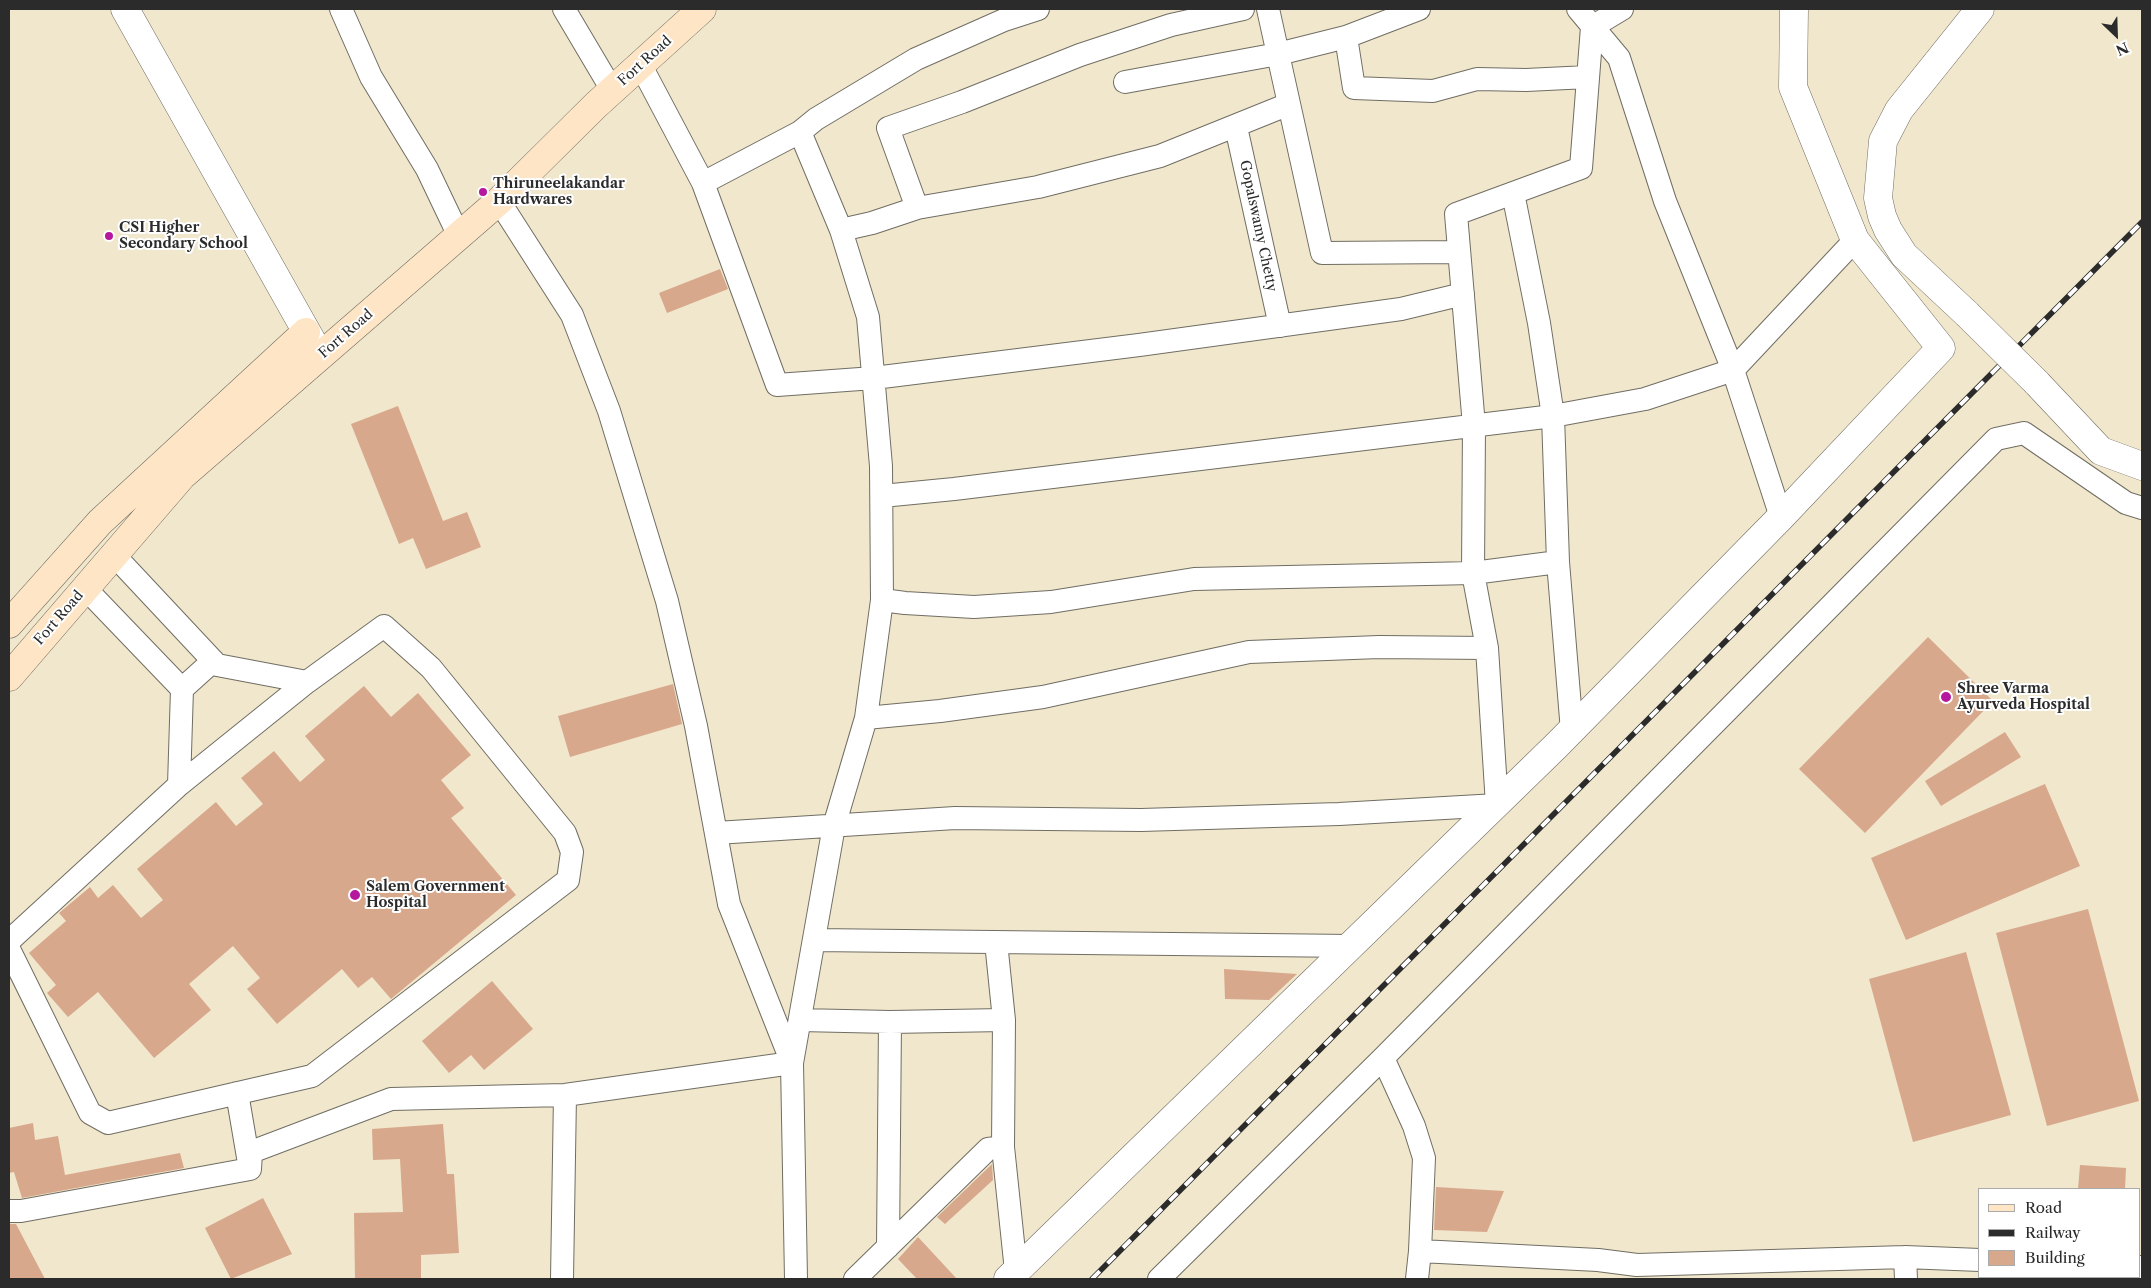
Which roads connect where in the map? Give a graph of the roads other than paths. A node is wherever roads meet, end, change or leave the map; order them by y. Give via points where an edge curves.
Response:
1 (125, 9) edge
2 (341, 9) edge
3 (564, 9) edge
4 (702, 9) edge
5 (1038, 9) edge
6 (1243, 9) edge
7 (1268, 9) edge
8 (1418, 9) edge
9 (1578, 9) edge
10 (1622, 9) edge
11 (1794, 9) edge
12 (1980, 9) edge
13 (1592, 27) junction
14 (1346, 37) junction
15 (1278, 54) junction
16 (640, 64) junction
17 (1588, 77) junction
18 (1125, 82) dead end
19 (612, 90) junction
20 (1289, 104) junction
21 (1236, 127) junction
22 (800, 132) junction
23 (703, 182) junction
24 (1513, 193) junction
25 (499, 201) junction
26 (917, 208) junction
27 (841, 230) junction
28 (459, 236) junction
29 (1855, 240) junction
30 (1459, 252) junction
31 (1463, 294) junction
32 (1280, 326) junction
33 (306, 332) junction
34 (320, 356) junction
35 (1733, 370) junction
36 (874, 378) junction
37 (1553, 416) junction
38 (1474, 426) junction
39 (2142, 466) edge
40 (882, 496) junction
41 (2142, 508) edge
42 (1781, 517) junction
43 (114, 555) junction
44 (1558, 562) junction
45 (1473, 573) junction
46 (86, 588) junction
47 (882, 600) junction
48 (9, 624) edge
49 (1487, 648) junction
50 (213, 660) junction
51 (9, 677) edge
52 (307, 682) junction
53 (182, 689) junction
54 (866, 718) junction
55 (1572, 731) junction
56 (179, 785) junction
57 (1496, 805) junction
58 (834, 826) junction
59 (716, 833) junction
60 (814, 940) junction
61 (9, 941) edge
62 (996, 942) junction
63 (1352, 946) junction
64 (9, 949) edge
65 (800, 1020) junction
66 (1004, 1020) junction
67 (890, 1022) junction
68 (1383, 1058) junction
69 (792, 1063) junction
70 (237, 1093) junction
71 (566, 1095) junction
72 (1003, 1147) junction
73 (250, 1169) junction
74 (9, 1211) edge
75 (888, 1247) junction
76 (1420, 1251) junction
77 (1905, 1257) junction
78 (1978, 1260) edge
79 (1637, 1272) edge
80 (1012, 1275) edge
81 (1167, 1275) edge
82 (562, 1279) edge
83 (796, 1279) edge
84 (855, 1279) edge
85 (1417, 1279) edge
86 (1906, 1279) edge

1 - 33 street
2 - 28 street via 371,77 427,169
3 - 19 street
4 - 16 main road, Fort Road
5 - 22 street via 1004,20 916,59
6 - 26 street via 1172,25 1080,55 888,128
7 - 15 street
8 - 14 street
9 - 13 street
10 - 13 street
11 - 29 street via 1793,87
12 - 39 street, bridge via 1899,110 1883,141 1878,198 1882,216 1904,255 1974,321 2101,451
13 - 17 street
13 - 35 street via 1619,58 1665,201
14 - 15 street
14 - 17 street via 1354,88 1432,92 1477,79
15 - 18 street
15 - 20 street
16 - 19 main road, Fort Road
16 - 23 street
17 - 24 street via 1581,168
19 - 25 main road, Fort Road
20 - 21 street
20 - 30 street via 1322,253
21 - 26 street via 1160,156 1038,187
21 - 32 street, Gopalswamy Chetty
22 - 23 street
22 - 27 street
23 - 36 street via 777,386
24 - 30 street via 1456,214
24 - 37 street via 1540,323
25 - 28 main road, Fort Road
25 - 59 street via 572,315 609,411 668,601
26 - 27 street
27 - 36 street via 868,317
28 - 34 main road, Fort Road
29 - 35 street
29 - 42 street via 1941,348
30 - 31 street
31 - 32 street via 1401,309
31 - 38 street
32 - 36 street
33 - 34 street
33 - 48 main road via 100,522
34 - 43 main road, Fort Road via 182,476
35 - 37 street via 1645,399
35 - 42 street
36 - 40 street
37 - 38 street
37 - 44 street
38 - 40 street
38 - 45 street
40 - 47 street
41 - 68 street via 2126,503 2024,433 1996,439
42 - 55 street
43 - 46 main road, Fort Road
43 - 50 street
44 - 45 street
44 - 55 street
45 - 47 street via 1194,579 1051,602 974,607
45 - 49 street
46 - 51 main road, Fort Road
46 - 53 street
47 - 54 street
49 - 54 street via 1379,647 1249,652 1042,697
49 - 57 street
50 - 52 street via 217,665
50 - 53 street
52 - 56 street
52 - 70 street via 384,626 431,668 565,833 572,852 568,880 312,1076
53 - 56 street
54 - 58 street
55 - 57 street
56 - 61 street
57 - 58 street via 1141,820 955,818
57 - 63 street
58 - 59 street
58 - 60 street
59 - 69 street via 729,904
60 - 62 street
60 - 65 street
62 - 63 street
62 - 66 street
63 - 80 street
64 - 70 street via 90,1113 108,1123
65 - 67 street
65 - 69 street
66 - 67 street
66 - 72 street
67 - 75 street
68 - 76 street via 1414,1126 1424,1158
68 - 81 street
69 - 71 street
69 - 83 street
70 - 73 street
71 - 73 street via 391,1099 251,1152
71 - 82 street
72 - 75 street via 988,1149
72 - 80 street
73 - 74 street
75 - 84 street
76 - 79 street via 1598,1260
76 - 85 street
77 - 78 street
77 - 79 street
77 - 86 street

